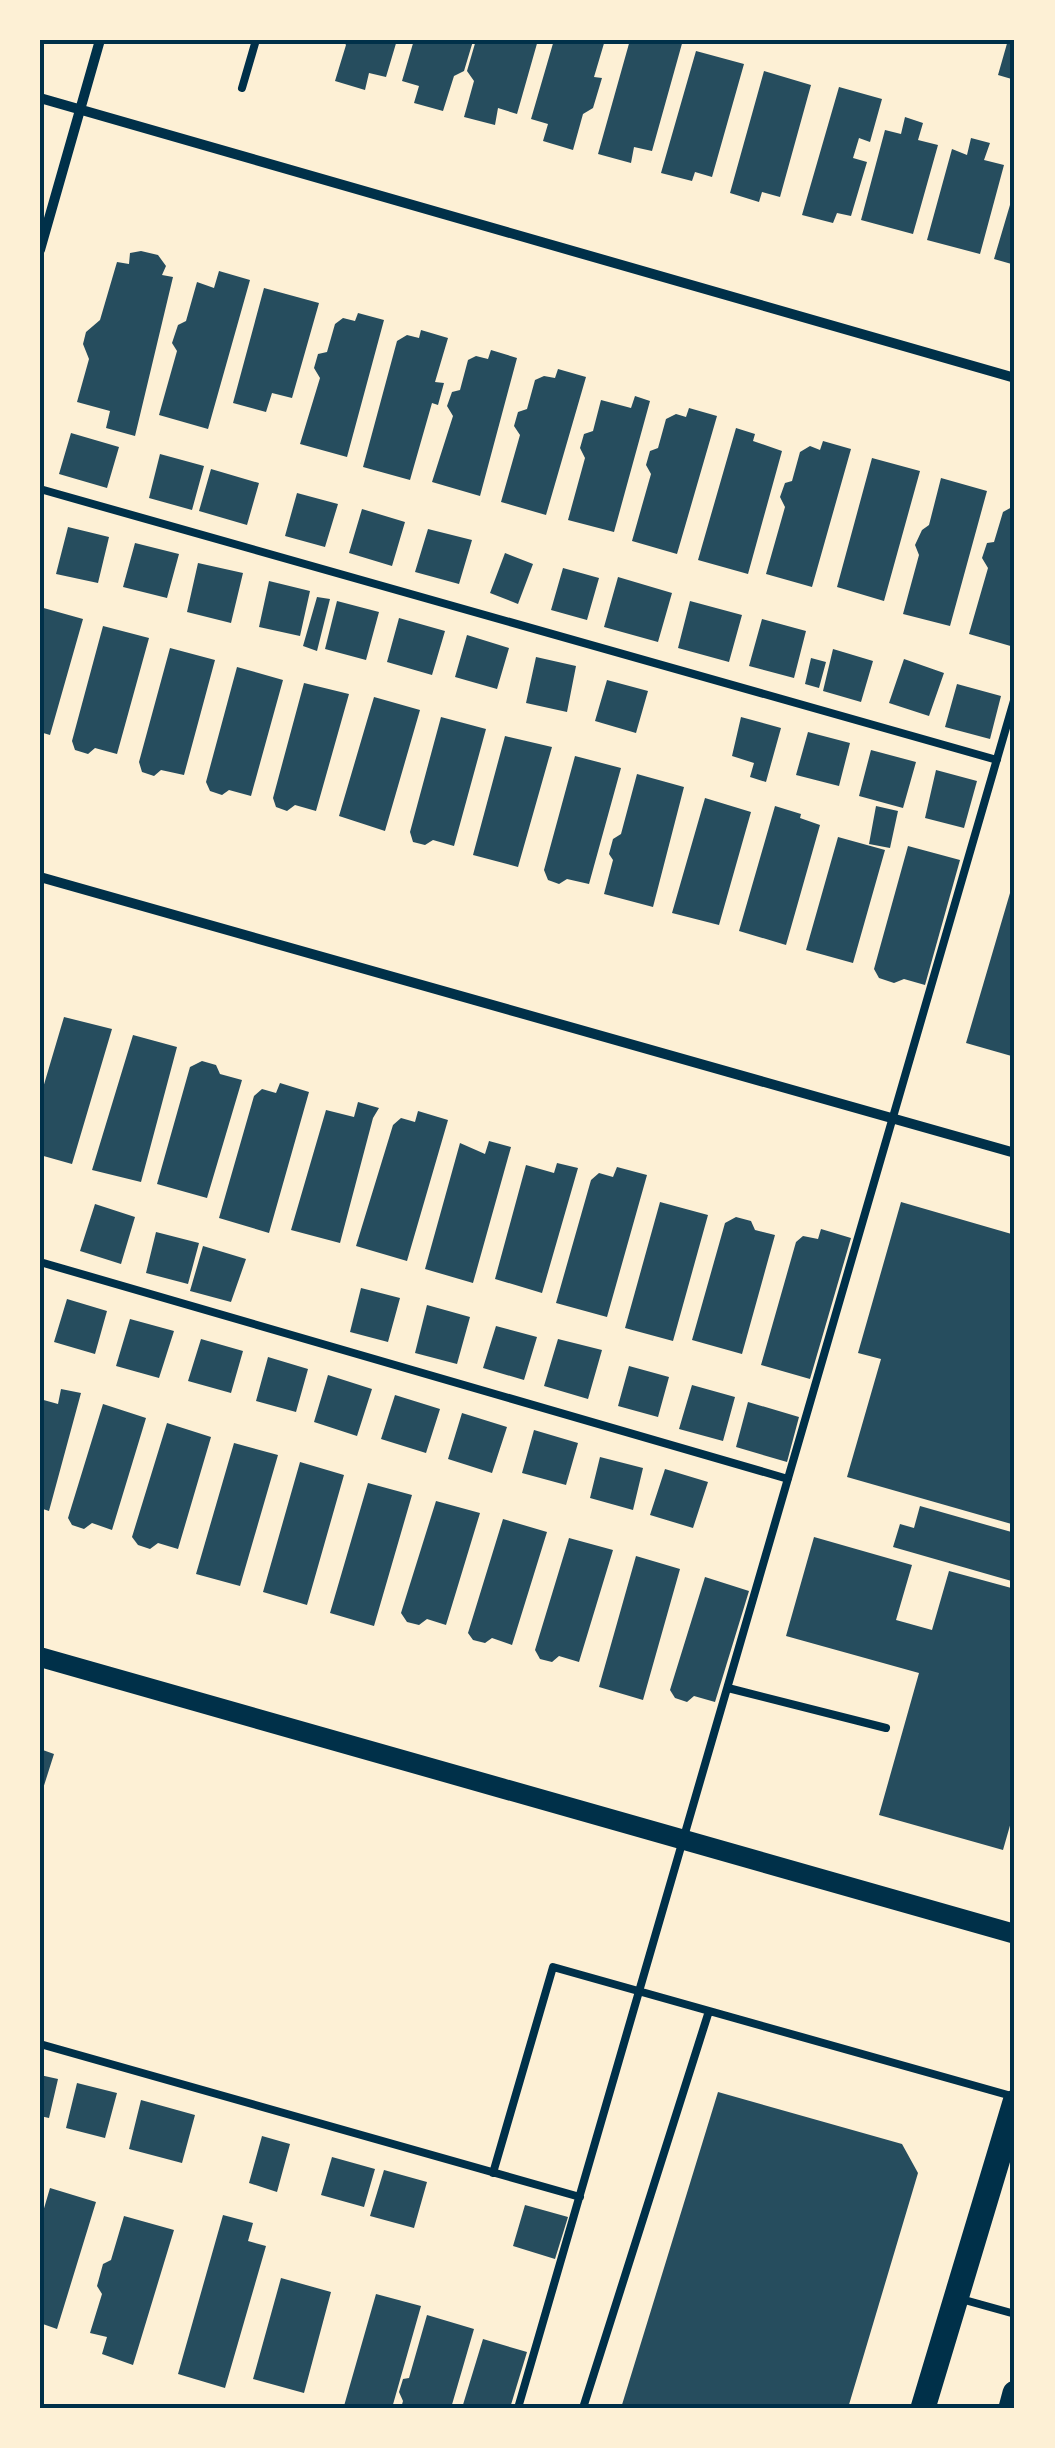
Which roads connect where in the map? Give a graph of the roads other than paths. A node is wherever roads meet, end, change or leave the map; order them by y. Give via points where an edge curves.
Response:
1 (100, 40) edge
2 (256, 40) edge
3 (242, 88) dead end
4 (40, 98) edge
5 (80, 109) junction
6 (40, 250) edge
7 (1015, 378) edge
8 (40, 490) edge
9 (1015, 697) edge
10 (997, 760) junction
11 (40, 877) edge
12 (892, 1118) junction
13 (1015, 1154) edge
14 (40, 1262) edge
15 (788, 1479) junction
16 (40, 1657) edge
17 (728, 1688) junction
18 (886, 1728) dead end
19 (682, 1841) junction
20 (1015, 1934) edge
21 (639, 1991) junction
22 (709, 2011) junction
23 (40, 2044) edge
24 (1015, 2100) edge
25 (493, 2172) junction
26 (580, 2197) junction
27 (956, 2298) junction
28 (1015, 2314) edge
29 (1015, 2393) edge
30 (518, 2408) edge
31 (583, 2408) edge
32 (923, 2408) edge
33 (1010, 2408) edge

1 - 5 street
2 - 3 lane
4 - 5 street
5 - 6 street
5 - 7 street
8 - 10 lane
9 - 10 lane
10 - 12 lane
11 - 12 street
12 - 13 street
12 - 15 lane
14 - 15 lane
15 - 17 lane
16 - 19 main road
17 - 18 lane
17 - 19 lane
19 - 20 main road
19 - 21 lane
21 - 22 lane
21 - 25 lane via 553,1968
21 - 26 lane
22 - 24 lane
22 - 31 lane
23 - 25 lane
24 - 27 main road
25 - 26 lane
26 - 30 lane
27 - 28 lane
27 - 32 main road
29 - 33 main road

